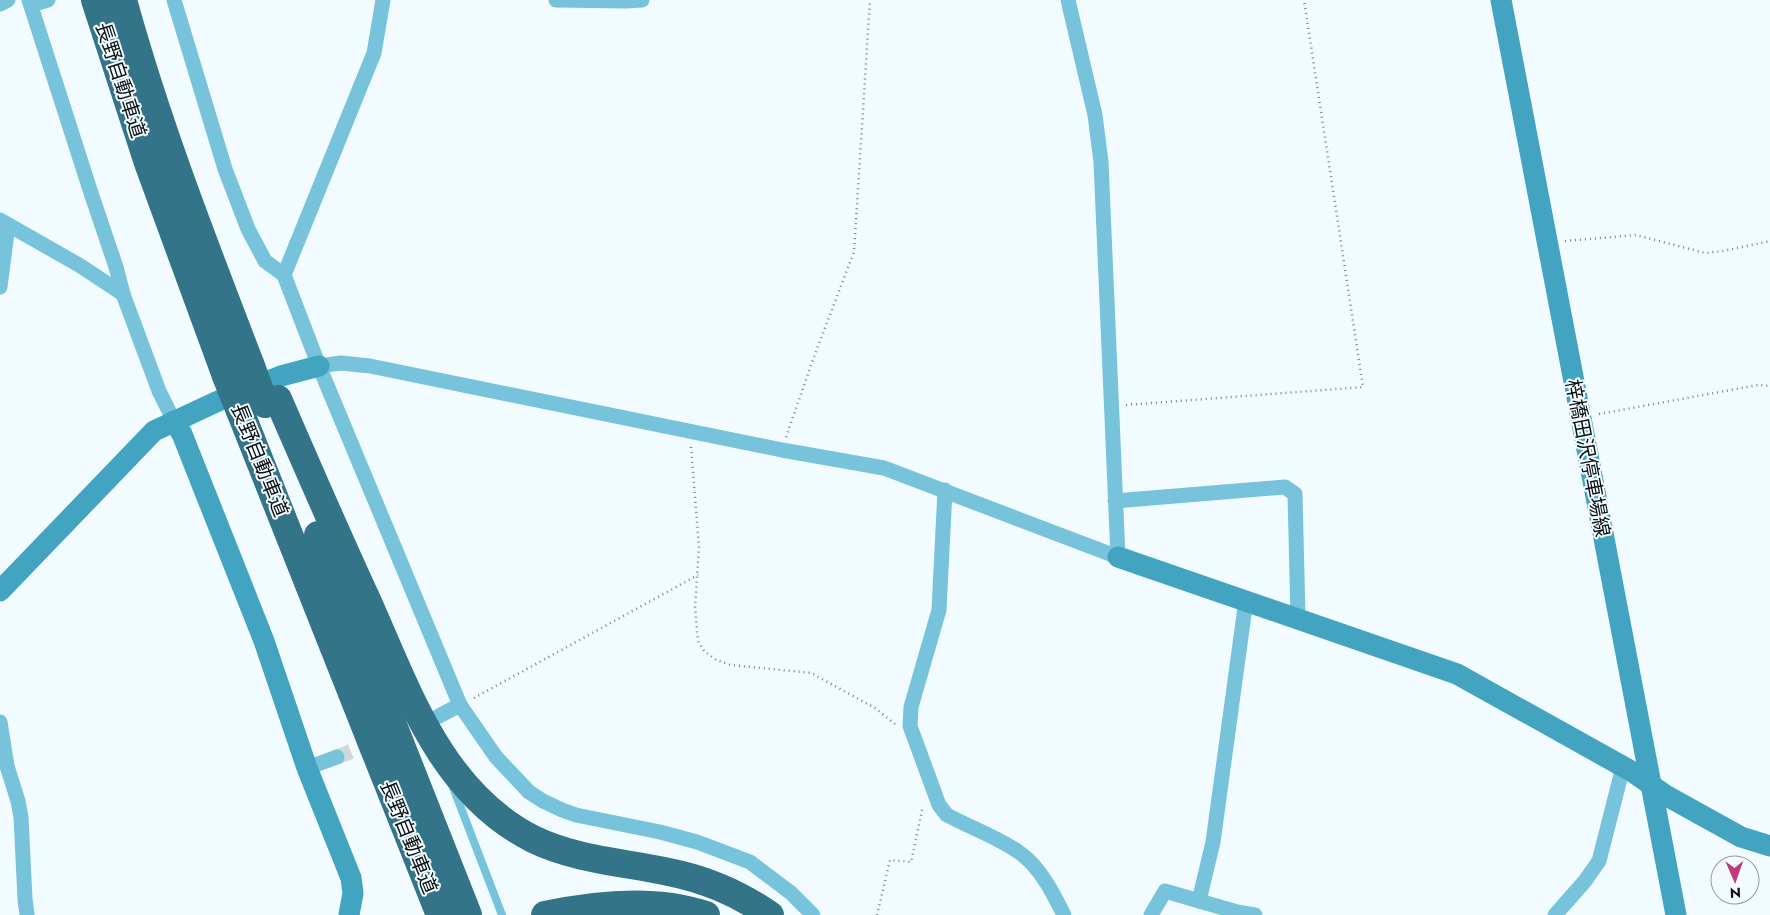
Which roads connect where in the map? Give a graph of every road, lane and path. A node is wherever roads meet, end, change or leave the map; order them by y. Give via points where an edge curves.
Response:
1 (8, 0) edge
2 (48, 0) edge
3 (95, 0) edge
4 (123, 0) edge
5 (174, 0) edge
6 (382, 0) edge
7 (556, 0) edge
8 (642, 0) edge
9 (870, 0) edge
10 (1068, 0) edge
11 (1304, 0) edge
12 (1500, 0) edge
13 (30, 2) edge
14 (0, 4) edge
15 (4, 222) edge
16 (1770, 241) edge
17 (1547, 244) junction
18 (284, 275) junction
19 (0, 287) edge
20 (122, 294) junction
21 (319, 366) junction
22 (1770, 386) edge
23 (261, 405) junction
24 (1111, 406) junction
25 (1580, 416) junction
26 (174, 421) junction
27 (689, 431) junction
28 (782, 450) junction
29 (945, 490) junction
30 (1115, 501) junction
31 (1118, 556) junction
32 (698, 575) junction
33 (1, 587) edge
34 (1246, 600) junction
35 (1298, 618) junction
36 (460, 705) junction
37 (438, 716) dead end
38 (0, 722) edge
39 (915, 743) junction
40 (375, 750) junction
41 (337, 757) tunnel mouth
42 (447, 763) junction
43 (1623, 767) junction
44 (307, 768) junction
45 (931, 784) junction
46 (1650, 784) junction
47 (1770, 846) edge
48 (1199, 901) junction
49 (501, 913) edge
50 (27, 915) edge
51 (349, 915) edge
52 (427, 915) edge
53 (440, 915) edge
54 (468, 915) edge
55 (545, 915) edge
56 (706, 915) edge
57 (770, 915) edge
58 (813, 915) edge
59 (877, 915) edge
60 (1064, 915) edge
61 (1151, 915) edge
62 (1255, 915) edge
63 (1555, 915) edge
64 (1676, 915) edge

1 - 14 street
2 - 13 street
3 - 23 highway, 長野自動車道, bridge via 148,163 226,376
4 - 23 highway, 長野自動車道, bridge via 208,252 257,364
5 - 18 street via 225,169 248,229 265,261
6 - 18 street via 374,53
7 - 8 street
9 - 28 path via 854,252
10 - 24 street via 1095,115 1101,162
11 - 24 path via 1363,387
12 - 17 street, 梓橋田沢停車場線
13 - 20 street
15 - 19 street
15 - 20 street
16 - 17 path via 1705,253 1636,234
17 - 25 street, 梓橋田沢停車場線
18 - 21 street
20 - 26 street
21 - 26 street via 281,376
21 - 27 street via 341,363 370,366
21 - 36 street
22 - 25 path via 1758,385
23 - 40 highway, 長野自動車道
23 - 42 highway via 326,510 432,741
23 - 54 highway, 長野自動車道 via 384,700
24 - 30 street
25 - 46 street, 梓橋田沢停車場線
26 - 33 street via 154,431
26 - 44 street via 264,640
27 - 28 street
27 - 32 path via 699,547
28 - 29 street via 884,468
29 - 31 street
29 - 39 street via 939,610 910,707 910,726
30 - 31 street
30 - 35 street via 1285,486 1295,494
31 - 34 street
32 - 36 path
32 - 39 path via 695,607 698,641 704,651 731,665 811,673 875,708
34 - 35 street
34 - 48 street via 1213,842
35 - 43 street via 1457,674
36 - 37 street
36 - 58 street via 496,757 529,792 544,801 576,815 660,832 750,862 791,893
38 - 50 street via 7,766 21,817
39 - 45 street
40 - 52 highway
40 - 53 highway, 長野自動車道
41 - 44 street
42 - 49 lane via 452,787
42 - 57 highway via 492,812 535,840 582,856 694,878 747,899
43 - 46 street
43 - 63 street via 1599,861
44 - 51 street via 351,878 353,893
45 - 59 path via 924,801 911,862 890,860
45 - 60 street via 947,816 1020,853 1035,867
46 - 47 street via 1741,837
46 - 64 street, 梓橋田沢停車場線
48 - 61 street via 1165,891
48 - 62 street
55 - 56 highway via 606,906 644,905

